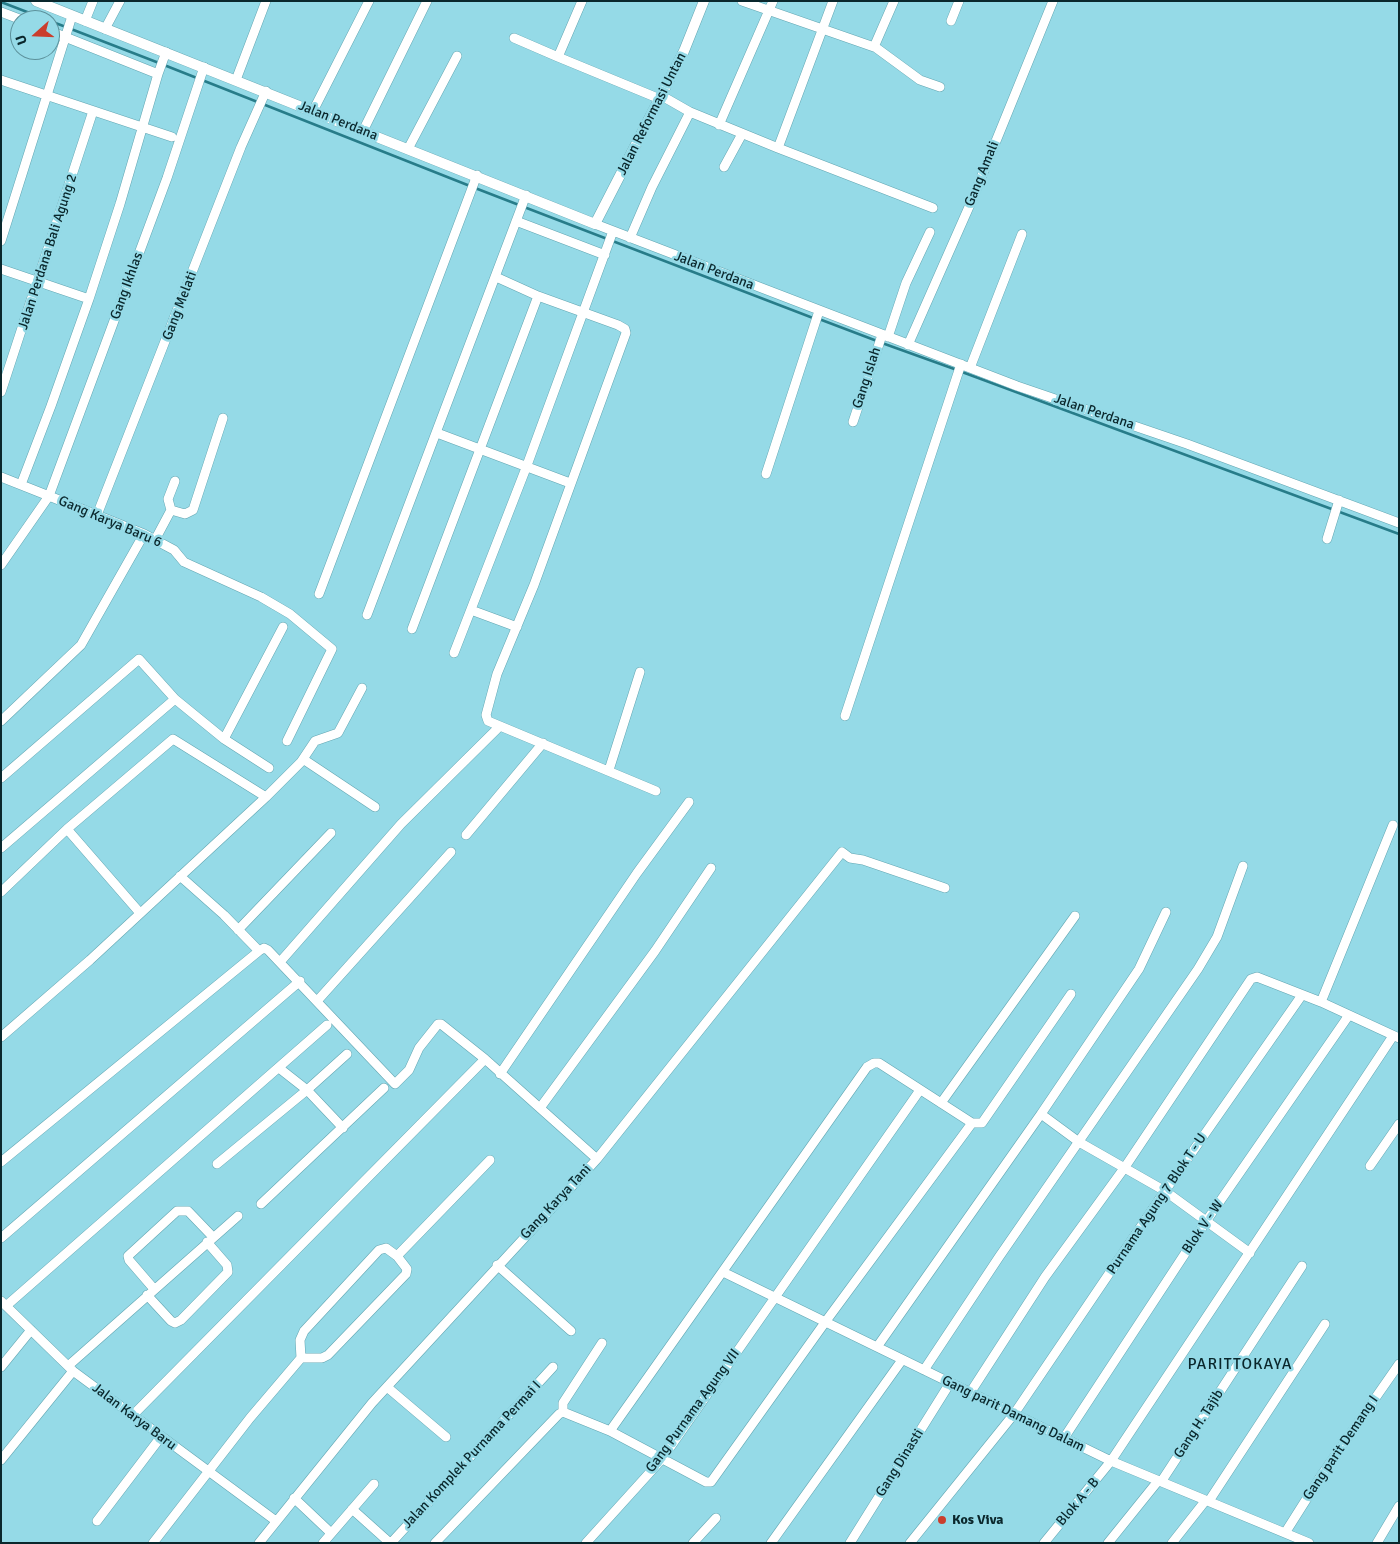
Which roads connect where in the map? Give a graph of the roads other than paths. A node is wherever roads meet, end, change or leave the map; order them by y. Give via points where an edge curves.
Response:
1 (36, 1) edge
2 (93, 1) edge
3 (120, 1) edge
4 (266, 1) edge
5 (370, 1) edge
6 (427, 1) edge
7 (582, 1) edge
8 (704, 1) edge
9 (742, 1) edge
10 (773, 1) edge
11 (833, 1) edge
12 (894, 1) edge
13 (959, 1) edge
14 (1053, 1) edge
15 (769, 11) junction
16 (72, 17) junction
17 (85, 21) junction
18 (951, 22) dead end
19 (105, 29) junction
20 (822, 29) junction
21 (60, 34) edge
22 (66, 35) junction
23 (514, 38) dead end
24 (875, 47) junction
25 (165, 55) junction
26 (457, 56) dead end
27 (558, 56) junction
28 (203, 71) junction
29 (159, 73) junction
30 (236, 80) junction
31 (2, 84) edge
32 (940, 87) dead end
33 (264, 94) junction
34 (48, 96) junction
35 (661, 97) junction
36 (93, 111) junction
37 (314, 111) junction
38 (690, 112) junction
39 (719, 125) junction
40 (143, 128) junction
41 (364, 131) junction
42 (742, 134) junction
43 (172, 137) dead end
44 (778, 148) junction
45 (408, 149) junction
46 (724, 167) dead end
47 (476, 178) junction
48 (525, 199) junction
49 (933, 208) dead end
50 (516, 219) junction
51 (595, 224) junction
52 (930, 232) dead end
53 (1022, 234) dead end
54 (630, 238) junction
55 (1, 241) edge
56 (609, 243) junction
57 (1, 269) edge
58 (496, 277) junction
59 (37, 281) junction
60 (538, 296) junction
61 (89, 299) junction
62 (584, 312) junction
63 (818, 312) junction
64 (885, 336) junction
65 (908, 345) junction
66 (970, 368) junction
67 (959, 369) junction
68 (1, 392) edge
69 (223, 418) dead end
70 (853, 422) dead end
71 (438, 433) junction
72 (481, 450) junction
73 (526, 468) junction
74 (766, 474) dead end
75 (1, 477) edge
76 (175, 481) dead end
77 (22, 482) dead end
78 (570, 483) junction
79 (49, 496) junction
80 (1336, 507) junction
81 (171, 510) junction
82 (97, 515) junction
83 (1399, 523) edge
84 (144, 534) junction
85 (1327, 539) dead end
86 (155, 540) junction
87 (1, 565) edge
88 (319, 594) dead end
89 (471, 610) junction
90 (367, 615) dead end
91 (284, 627) dead end
92 (517, 627) junction
93 (412, 629) dead end
94 (454, 653) dead end
95 (640, 672) dead end
96 (362, 688) dead end
97 (175, 699) junction
98 (845, 716) dead end
99 (1, 721) edge
100 (499, 727) junction
101 (224, 739) junction
102 (287, 741) dead end
103 (543, 743) junction
104 (303, 759) junction
105 (269, 768) dead end
106 (608, 770) junction
107 (1, 778) edge
108 (656, 791) dead end
109 (266, 797) junction
110 (689, 802) dead end
111 (375, 807) dead end
112 (1393, 825) dead end
113 (67, 829) junction
114 (331, 833) dead end
115 (466, 835) dead end
116 (1, 848) edge
117 (451, 852) dead end
118 (1243, 866) dead end
119 (711, 868) dead end
120 (180, 876) junction
121 (945, 888) dead end
122 (1, 892) edge
123 (1166, 912) dead end
124 (140, 913) junction
125 (1076, 916) dead end
126 (238, 930) junction
127 (259, 951) junction
128 (280, 962) junction
129 (300, 981) junction
130 (1071, 994) dead end
131 (1302, 995) junction
132 (318, 1000) junction
133 (1322, 1002) junction
134 (1347, 1017) junction
135 (327, 1025) dead end
136 (1, 1037) edge
137 (1396, 1037) edge
138 (347, 1054) dead end
139 (485, 1059) junction
140 (279, 1068) junction
141 (500, 1074) junction
142 (384, 1088) dead end
143 (307, 1090) junction
144 (920, 1090) junction
145 (941, 1103) junction
146 (540, 1108) junction
147 (1041, 1114) junction
148 (972, 1123) junction
149 (1399, 1124) edge
150 (343, 1128) junction
151 (1079, 1142) junction
152 (597, 1158) junction
153 (490, 1160) dead end
154 (1, 1162) edge
155 (217, 1164) dead end
156 (1370, 1166) dead end
157 (1126, 1167) junction
158 (1165, 1191) junction
159 (261, 1204) dead end
160 (238, 1216) dead end
161 (1207, 1220) junction
162 (1, 1238) edge
163 (210, 1240) junction
164 (1250, 1254) junction
165 (397, 1256) junction
166 (497, 1265) junction
167 (1302, 1266) dead end
168 (723, 1272) junction
169 (151, 1292) junction
170 (775, 1298) junction
171 (4, 1303) edge
172 (826, 1321) junction
173 (1325, 1324) dead end
174 (31, 1330) junction
175 (571, 1331) dead end
176 (602, 1343) dead end
177 (877, 1347) junction
178 (300, 1358) junction
179 (902, 1360) junction
180 (1399, 1364) edge
181 (1, 1367) edge
182 (553, 1367) dead end
183 (71, 1369) junction
184 (924, 1370) junction
185 (950, 1383) junction
186 (386, 1387) junction
187 (970, 1393) junction
188 (563, 1412) junction
189 (1014, 1414) junction
190 (132, 1416) junction
191 (610, 1431) junction
192 (446, 1437) dead end
193 (160, 1438) junction
194 (1064, 1438) junction
195 (662, 1459) junction
196 (1, 1460) edge
197 (1111, 1461) junction
198 (209, 1472) junction
199 (1160, 1481) junction
200 (374, 1484) dead end
201 (294, 1498) junction
202 (1207, 1501) junction
203 (1399, 1506) edge
204 (352, 1509) junction
205 (716, 1518) dead end
206 (97, 1521) dead end
207 (276, 1522) junction
208 (331, 1533) junction
209 (1284, 1533) junction
210 (154, 1543) edge
211 (259, 1543) edge
212 (323, 1543) edge
213 (390, 1543) edge
214 (435, 1543) edge
215 (586, 1543) edge
216 (693, 1543) edge
217 (771, 1543) edge
218 (850, 1543) edge
219 (910, 1543) edge
220 (1044, 1543) edge
221 (1108, 1543) edge
222 (1172, 1543) edge
223 (1309, 1543) edge
224 (1376, 1543) edge

1 - 16 street, Jalan Perdana
2 - 17 street
3 - 19 street
4 - 30 street
5 - 37 street
6 - 41 street
7 - 27 street
8 - 35 street, Jalan Reformasi Untan
9 - 15 street
10 - 15 street
11 - 20 street
12 - 24 street
13 - 18 street
14 - 65 street, Gang Amali via 972,200
15 - 20 street
15 - 39 street
16 - 17 street, Jalan Perdana
16 - 22 street
17 - 19 street, Jalan Perdana
19 - 25 street, Jalan Perdana
20 - 24 street
20 - 44 street
21 - 22 street
22 - 29 street
22 - 34 street
23 - 27 street
24 - 32 street via 920,80
25 - 28 street, Jalan Perdana
25 - 29 street
26 - 45 street
27 - 35 street
28 - 30 street, Jalan Perdana
28 - 79 street, Gang Ikhlas via 168,178
29 - 40 street
30 - 33 street, Jalan Perdana
31 - 34 street
33 - 37 street, Jalan Perdana
33 - 82 street, Gang Melati
34 - 36 street
34 - 55 street
35 - 38 street
35 - 51 street, Jalan Reformasi Untan
36 - 40 street
36 - 59 street, Jalan Perdana Bali Agung 2
37 - 41 street, Jalan Perdana
38 - 39 street
38 - 54 street
39 - 42 street
40 - 43 street
40 - 61 street
41 - 45 street, Jalan Perdana
42 - 44 street
42 - 46 street
44 - 49 street
45 - 47 street, Jalan Perdana
47 - 48 street, Jalan Perdana
47 - 88 street
48 - 50 street
48 - 51 street, Jalan Perdana
50 - 56 street
50 - 58 street
51 - 56 street, Jalan Perdana
52 - 64 street, Gang Islah
53 - 66 street
54 - 56 street, Jalan Perdana
54 - 63 street, Jalan Perdana
56 - 62 street
57 - 59 street
58 - 60 street
58 - 71 street
59 - 61 street
59 - 68 street, Jalan Perdana Bali Agung 2
60 - 62 street
60 - 72 street
61 - 77 street
62 - 73 street
62 - 78 street via 618,324 626,333
63 - 64 street, Jalan Perdana
63 - 74 street
64 - 65 street, Jalan Perdana
64 - 70 street, Gang Islah
65 - 67 street, Jalan Perdana
66 - 67 street, Jalan Perdana
66 - 80 street, Jalan Perdana
67 - 98 street
69 - 81 street via 193,510 186,514
71 - 72 street
71 - 90 street
72 - 73 street
72 - 93 street
73 - 78 street
73 - 89 street
75 - 79 street
76 - 81 street via 168,499
78 - 92 street
79 - 82 street, Gang Karya Baru 6
79 - 87 street, Gang Karya Baru 6
80 - 83 street, Jalan Perdana
80 - 85 street
81 - 86 street
82 - 84 street, Gang Karya Baru 6
84 - 86 street, Gang Karya Baru 6
84 - 99 street via 81,645
86 - 102 street, Gang Karya Baru 6 via 174,550 184,562 290,614 332,649
89 - 92 street
89 - 94 street
91 - 101 street
92 - 100 street via 497,674 486,715 488,721
95 - 106 street
96 - 104 street via 338,733 315,741
97 - 101 street
97 - 107 street via 142,660 137,660
97 - 116 street
100 - 103 street
100 - 128 street via 402,824
101 - 105 street
103 - 106 street
103 - 115 street
104 - 109 street
104 - 111 street
106 - 108 street
109 - 113 street via 173,739
109 - 120 street
110 - 141 street
112 - 133 street
113 - 122 street
113 - 124 street
114 - 126 street
117 - 132 street
118 - 151 street via 1217,937
119 - 146 street via 655,951
120 - 124 street
120 - 126 street
121 - 152 street, Gang Karya Tani via 850,858 842,852
123 - 147 street via 1139,969
124 - 136 street
125 - 145 street
126 - 127 street
127 - 128 street via 268,950
127 - 154 street
128 - 129 street
129 - 132 street
129 - 162 street
130 - 148 street via 982,1123
131 - 133 street
131 - 157 street via 1257,977 1251,979
131 - 158 street, Purnama Agung 7 Blok T - U
132 - 139 street via 395,1084 409,1070 419,1048 439,1024
133 - 134 street
134 - 137 street
134 - 161 street, Blok V - W
135 - 140 street
137 - 164 street, Blok A - B
138 - 143 street
139 - 141 street
139 - 190 street
140 - 143 street
140 - 171 street
141 - 146 street
142 - 150 street
143 - 150 street
143 - 155 street
144 - 145 street
144 - 168 street via 879,1063 867,1067
144 - 170 street, Gang Purnama Agung VII
145 - 148 street
146 - 152 street
147 - 151 street
147 - 177 street
148 - 172 street
149 - 156 street
150 - 159 street
151 - 157 street
151 - 184 street
152 - 166 street, Gang Karya Tani
153 - 165 street
157 - 158 street
157 - 187 street via 1045,1277
158 - 161 street
158 - 189 street, Purnama Agung 7 Blok T - U
160 - 163 street
161 - 164 street
161 - 194 street, Blok V - W
163 - 169 street
163 - 169 street via 227,1265 228,1272 181,1320 171,1321
163 - 169 street via 188,1211 177,1212 128,1256
164 - 197 street, Blok A - B
165 - 178 street via 386,1248 379,1250 301,1335
165 - 178 street via 408,1269 406,1274 328,1355
166 - 175 street
166 - 186 street, Gang Karya Tani
167 - 199 street, Gang H. Tajib
168 - 170 street, Gang parit Damang Dalam
168 - 191 street
169 - 183 street
170 - 172 street, Gang parit Damang Dalam
170 - 195 street, Gang Purnama Agung VII
171 - 174 street, Jalan Karya Baru
172 - 177 street, Gang parit Damang Dalam
172 - 195 street via 712,1482 706,1482
173 - 202 street
174 - 181 street
174 - 183 street, Jalan Karya Baru
176 - 188 street via 563,1403
177 - 179 street, Gang parit Damang Dalam
178 - 198 street
179 - 184 street, Gang parit Damang Dalam
179 - 217 street
180 - 209 street, Gang parit Demang I
182 - 213 street, Jalan Komplek Purnama Permai I
183 - 190 street, Jalan Karya Baru
183 - 196 street
184 - 185 street, Gang parit Damang Dalam
185 - 187 street, Gang parit Damang Dalam
185 - 218 street, Gang Dinasti
186 - 192 street
186 - 201 street, Gang Karya Tani
187 - 189 street, Gang parit Damang Dalam
188 - 191 street
188 - 214 street
189 - 194 street, Gang parit Damang Dalam
189 - 219 street, Purnama Agung 7 Blok T - U
190 - 193 street, Jalan Karya Baru
191 - 195 street
193 - 198 street, Jalan Karya Baru
193 - 206 street
194 - 197 street, Gang parit Damang Dalam
195 - 215 street, Gang Purnama Agung VII
197 - 199 street, Gang parit Damang Dalam
197 - 220 street, Blok A - B
198 - 207 street, Jalan Karya Baru
198 - 210 street
199 - 202 street, Gang parit Damang Dalam
199 - 221 street, Gang H. Tajib
200 - 204 street
201 - 207 street, Gang Karya Tani
201 - 208 street
202 - 209 street, Gang parit Damang Dalam
202 - 222 street
203 - 224 street
204 - 208 street
204 - 213 street
205 - 216 street
207 - 211 street, Gang Karya Tani
208 - 212 street
209 - 223 street, Gang parit Damang Dalam

